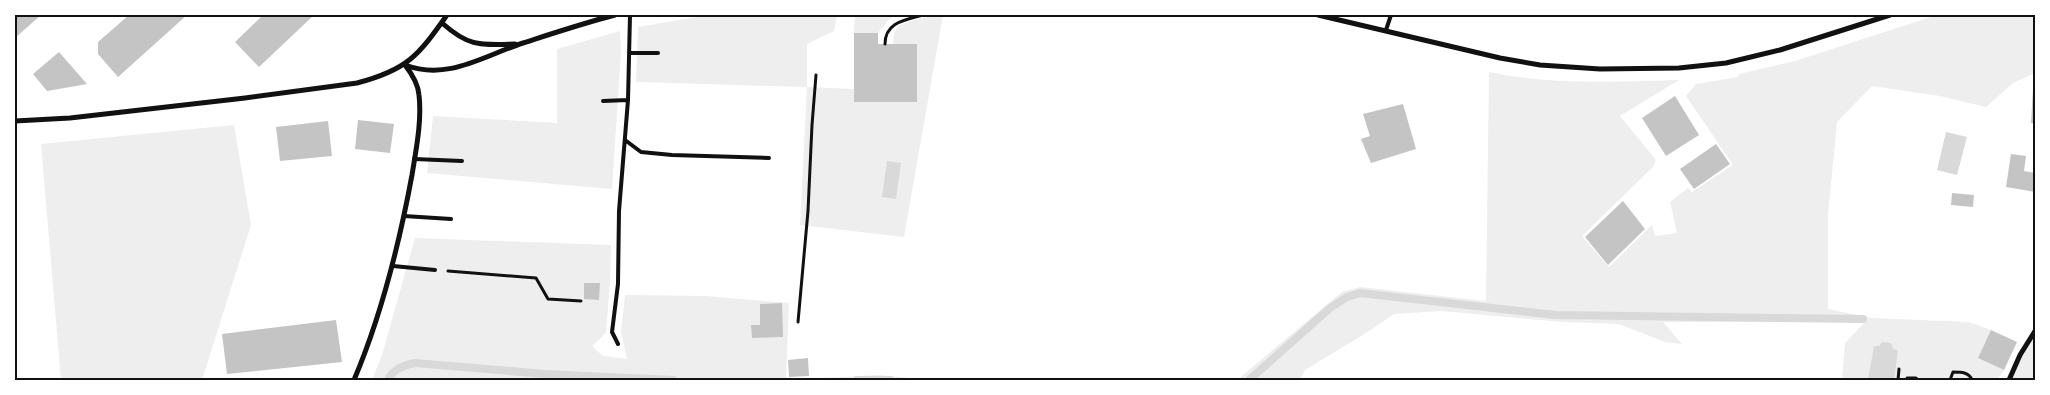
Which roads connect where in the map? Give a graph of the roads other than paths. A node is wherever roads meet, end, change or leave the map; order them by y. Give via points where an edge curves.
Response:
1 (447, 15) edge
2 (615, 15) edge
3 (630, 15) edge
4 (1318, 15) edge
5 (1391, 15) edge
6 (1890, 15) edge
7 (442, 23) junction
8 (1386, 30) junction
9 (520, 44) junction
10 (629, 53) junction
11 (658, 53) dead end
12 (405, 65) junction
13 (628, 100) junction
14 (603, 101) dead end
15 (15, 121) edge
16 (625, 140) junction
17 (769, 158) dead end
18 (414, 159) junction
19 (462, 160) dead end
20 (404, 216) junction
21 (450, 219) dead end
22 (393, 266) junction
23 (435, 270) road end
24 (2035, 331) edge
25 (618, 344) dead end
26 (354, 380) edge
27 (2009, 380) edge

1 - 7 street
2 - 9 street
3 - 10 lane
4 - 8 street
5 - 8 lane
6 - 8 street via 1745,58 1679,68 1600,69 1540,65
7 - 9 street via 457,36 471,42
7 - 12 street
9 - 12 street via 452,68 427,71
10 - 11 lane
10 - 13 lane
12 - 15 street via 374,78 330,88 80,117
12 - 18 street via 419,94
13 - 14 lane
13 - 16 lane
16 - 17 lane via 641,152
16 - 25 lane via 619,211 618,284 612,332
18 - 19 lane
18 - 20 street
20 - 21 lane
20 - 22 street
22 - 23 lane
22 - 26 street
24 - 27 street

